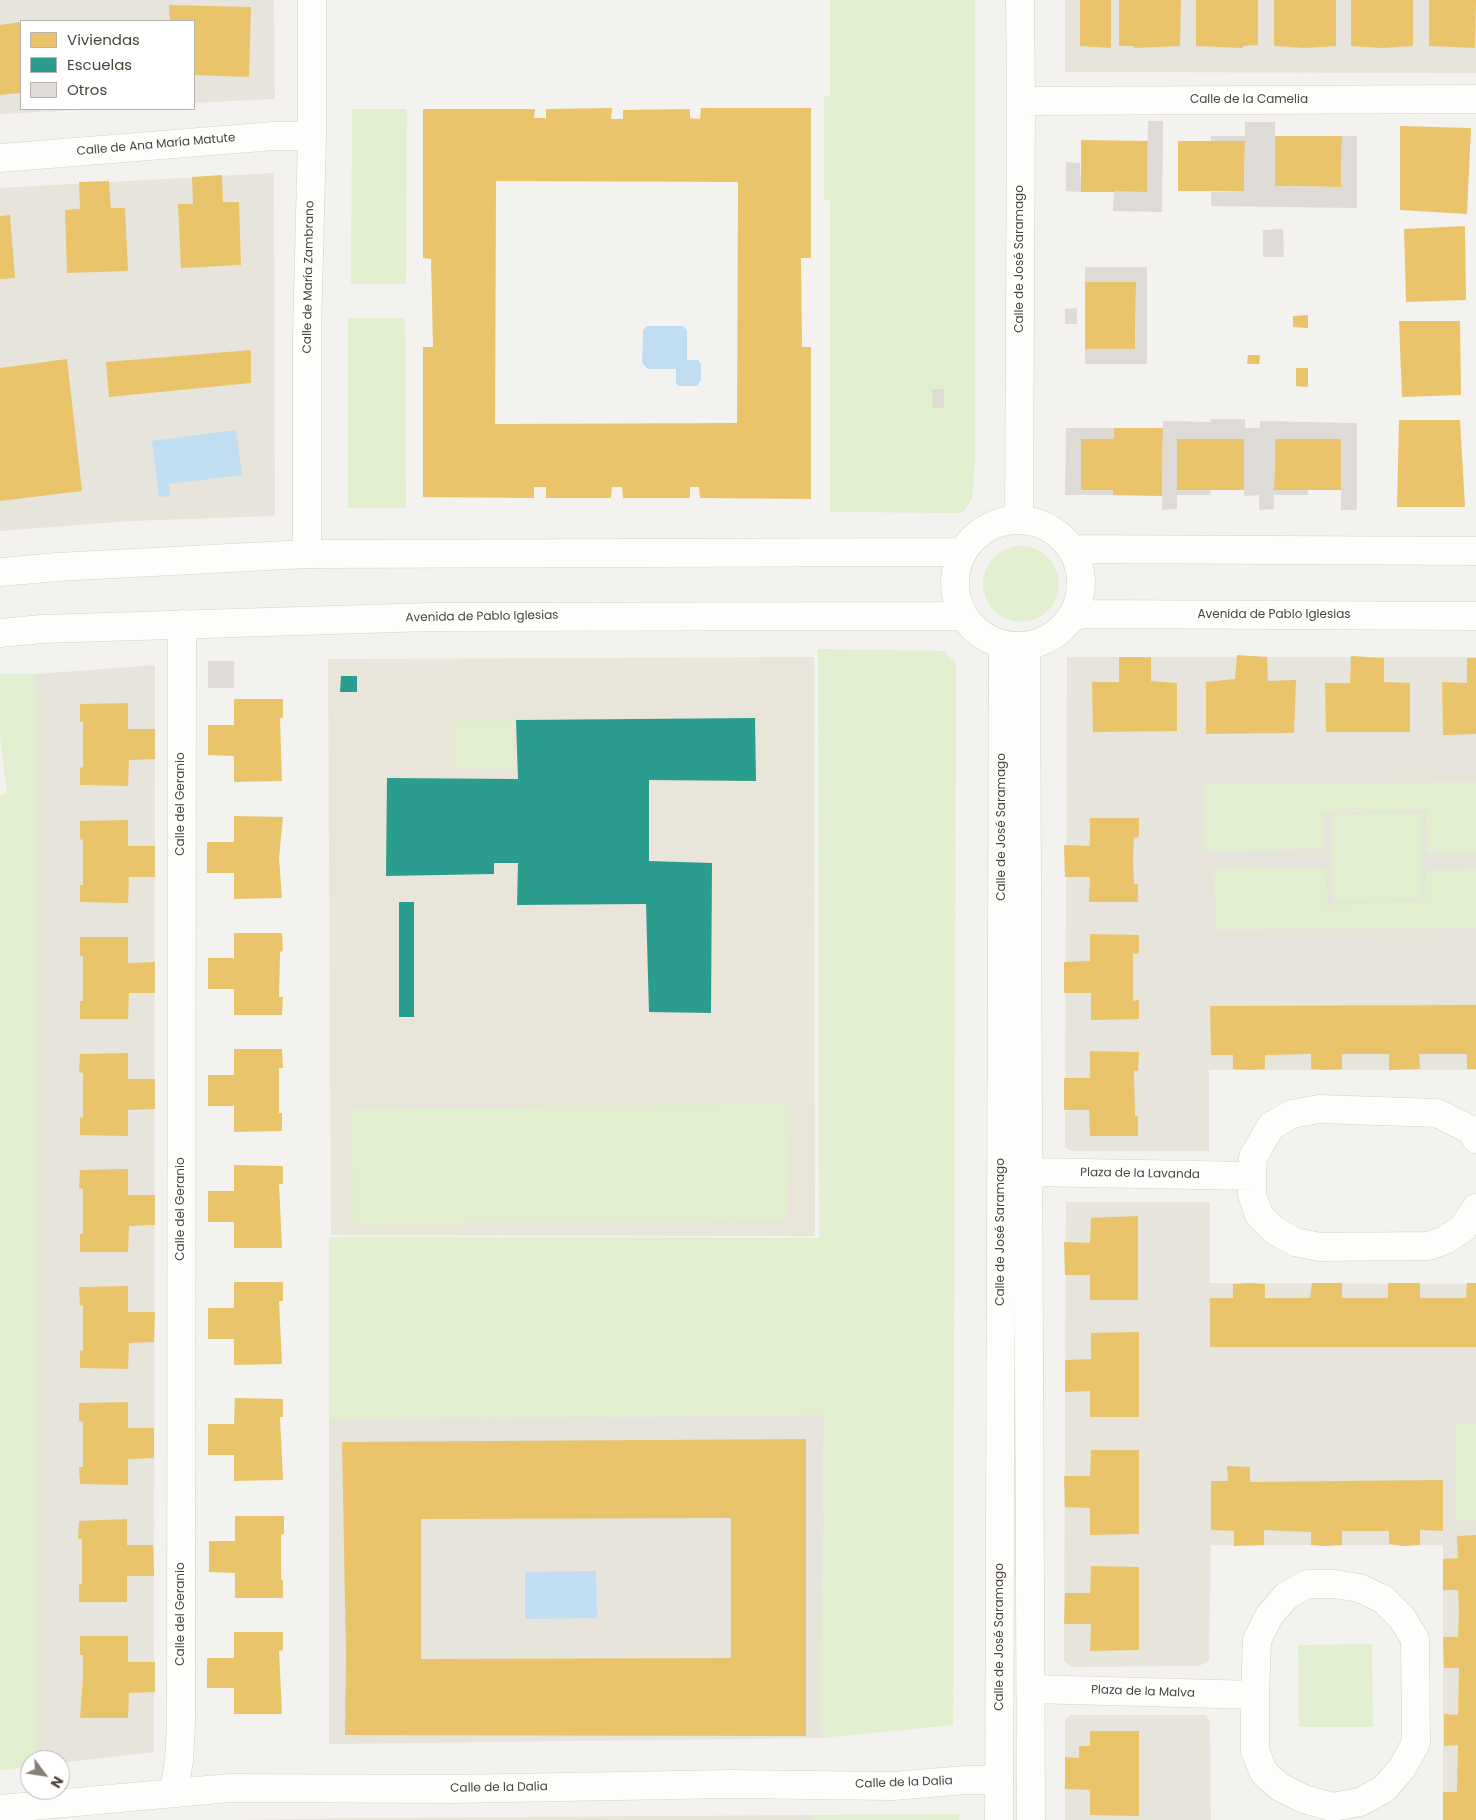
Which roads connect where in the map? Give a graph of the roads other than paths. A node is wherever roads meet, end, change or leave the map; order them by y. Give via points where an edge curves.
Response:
1 (312, 0) edge
2 (1020, 0) edge
3 (1476, 99) edge
4 (1022, 101) junction
5 (312, 136) junction
6 (0, 158) edge
7 (1019, 519) junction
8 (1073, 549) junction
9 (1476, 551) edge
10 (962, 552) junction
11 (307, 554) junction
12 (0, 572) edge
13 (964, 616) junction
14 (1476, 616) edge
15 (1073, 618) junction
16 (182, 624) junction
17 (0, 633) edge
18 (1015, 646) junction
19 (1476, 1139) edge
20 (1028, 1172) junction
21 (1252, 1176) junction
22 (1476, 1208) edge
23 (1031, 1689) junction
24 (1255, 1695) junction
25 (1000, 1780) junction
26 (174, 1793) junction
27 (0, 1809) edge
28 (999, 1820) edge
29 (1031, 1820) edge

1 - 5 street, Calle de María Zambrano
2 - 4 street, Calle de José Saramago
3 - 4 street, Calle de la Camelia
4 - 7 street, Calle de José Saramago
5 - 6 street, Calle de Ana María Matute via 274,136
5 - 11 street, Calle de María Zambrano via 307,333
7 - 8 street via 1040,522 1059,533
7 - 10 street via 1002,521 986,528 972,538
8 - 9 street
8 - 15 street via 1081,570 1082,592
10 - 11 street
10 - 13 street via 956,570 955,590
11 - 12 street
13 - 16 street, Avenida de Pablo Iglesias via 430,617
13 - 18 street via 974,630 986,638
14 - 15 street, Avenida de Pablo Iglesias via 1084,614
15 - 18 street via 1043,642
16 - 17 street, Avenida de Pablo Iglesias
16 - 26 street, Calle del Geranio via 181,1724
18 - 20 street, Calle de José Saramago
18 - 25 street, Calle de José Saramago
19 - 21 street via 1472,1130 1436,1113 1319,1109 1292,1114 1271,1126 1253,1157
20 - 21 street, Plaza de la Lavanda
20 - 23 street, Calle de José Saramago
21 - 22 street via 1252,1195 1259,1215 1274,1230 1295,1242 1320,1248 1428,1246 1463,1228
23 - 24 street, Plaza de la Malva
23 - 29 street, Calle de José Saramago
24 - 24 street via 1255,1751 1264,1773 1280,1788 1304,1799 1332,1807 1360,1802 1384,1789 1402,1768 1416,1743 1415,1640 1402,1618 1383,1599 1359,1588 1307,1584 1286,1596 1269,1616 1257,1640
25 - 26 street, Calle de la Dalia via 893,1786 230,1788
25 - 28 street, Calle de José Saramago
26 - 27 street, Calle de la Dalia

